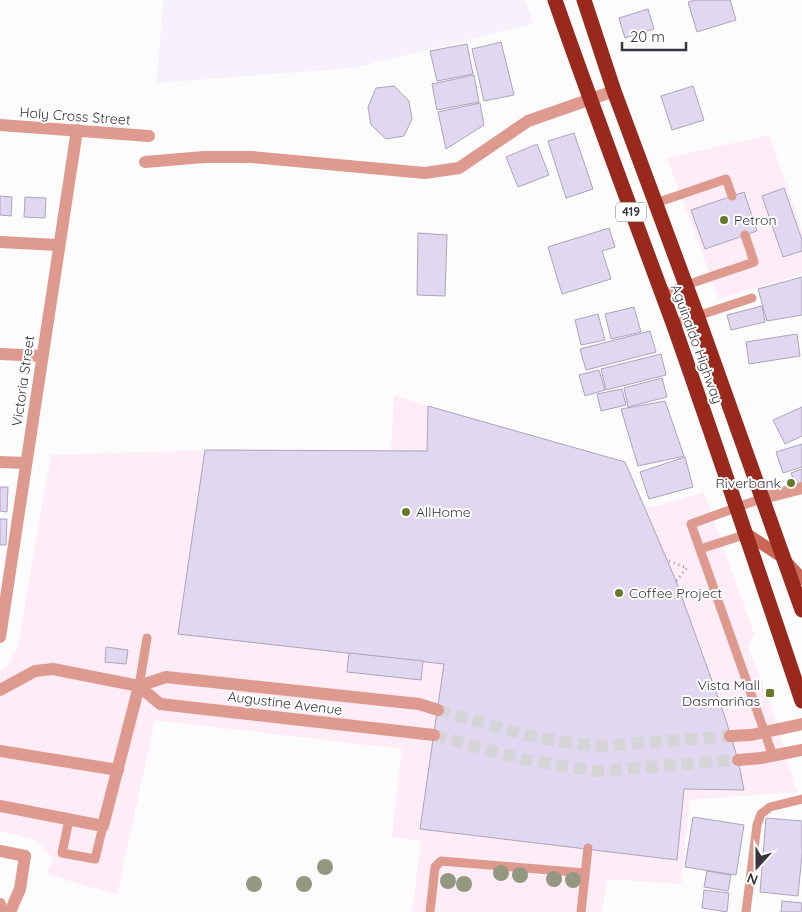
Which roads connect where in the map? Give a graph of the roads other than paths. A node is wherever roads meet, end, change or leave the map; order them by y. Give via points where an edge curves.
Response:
1 (555, 0) edge
2 (584, 0) edge
3 (614, 91) junction
4 (589, 99) junction
5 (0, 125) edge
6 (77, 130) junction
7 (149, 136) dead end
8 (145, 162) dead end
9 (732, 196) dead end
10 (656, 203) junction
11 (745, 235) dead end
12 (0, 242) edge
13 (58, 245) junction
14 (686, 284) junction
15 (662, 294) junction
16 (752, 298) dead end
17 (698, 315) junction
18 (673, 324) junction
19 (0, 354) edge
20 (42, 356) junction
21 (0, 462) edge
22 (26, 463) junction
23 (802, 488) edge
24 (764, 498) junction
25 (738, 508) junction
26 (747, 534) junction
27 (700, 549) junction
28 (782, 557) junction
29 (5, 572) edge
30 (802, 579) edge
31 (802, 610) edge
32 (0, 637) edge
33 (147, 638) dead end
34 (139, 686) junction
35 (0, 690) edge
36 (802, 701) edge
37 (438, 710) tunnel mouth
38 (802, 724) edge
39 (765, 732) junction
40 (434, 735) tunnel mouth
41 (730, 736) tunnel mouth
42 (802, 750) edge
43 (0, 752) edge
44 (773, 756) junction
45 (738, 760) tunnel mouth
46 (118, 770) junction
47 (802, 799) edge
48 (0, 806) edge
49 (69, 820) junction
50 (103, 826) junction
51 (588, 848) dead end
52 (0, 854) edge
53 (585, 873) junction
54 (0, 904) edge
55 (1, 912) edge
56 (10, 912) edge
57 (430, 912) edge
58 (581, 912) edge
59 (746, 912) edge

1 - 4 highway, Aguinaldo Highway / 419
2 - 3 highway, Aguinaldo Highway / 419
3 - 4 street
3 - 10 highway, Aguinaldo Highway / 419
4 - 8 street via 528,121 460,168 425,173 252,157
4 - 15 highway, Aguinaldo Highway / 419
5 - 6 street, Holy Cross Street
6 - 7 street, Holy Cross Street
6 - 13 street, Victoria Street
9 - 10 lane via 726,179
10 - 14 highway, Aguinaldo Highway / 419
11 - 14 lane via 754,262
12 - 13 street
13 - 20 street, Victoria Street
14 - 15 lane
14 - 17 highway, Aguinaldo Highway / 419
15 - 18 highway, Aguinaldo Highway / 419
16 - 17 lane
17 - 18 lane
17 - 24 highway, Aguinaldo Highway / 419
18 - 25 highway, Aguinaldo Highway / 419
19 - 20 street
20 - 22 street, Victoria Street
21 - 22 street
22 - 29 street, Victoria Street
23 - 24 street
24 - 25 lane
24 - 28 highway, Aguinaldo Highway / 419
25 - 26 highway, Aguinaldo Highway / 419
25 - 27 lane via 691,524
26 - 27 lane
26 - 28 main road
26 - 36 highway, Aguinaldo Highway / 419
27 - 39 lane
28 - 30 main road
28 - 31 highway, Aguinaldo Highway / 419
29 - 32 street, Victoria Street
33 - 34 lane
34 - 35 street, Augustine Avenue via 53,670 35,671
34 - 37 street, Augustine Avenue via 166,678 419,704
34 - 40 street, Augustine Avenue via 160,704
34 - 46 street
38 - 39 street
39 - 41 street
39 - 44 lane
42 - 44 street
43 - 46 street
44 - 45 street
46 - 50 street
47 - 59 lane via 770,807 760,814
48 - 49 street
49 - 50 street
49 - 50 lane via 62,853 95,859
51 - 53 lane
52 - 56 street via 25,856 20,888
53 - 57 lane via 441,861 435,866
53 - 58 lane
54 - 55 street

